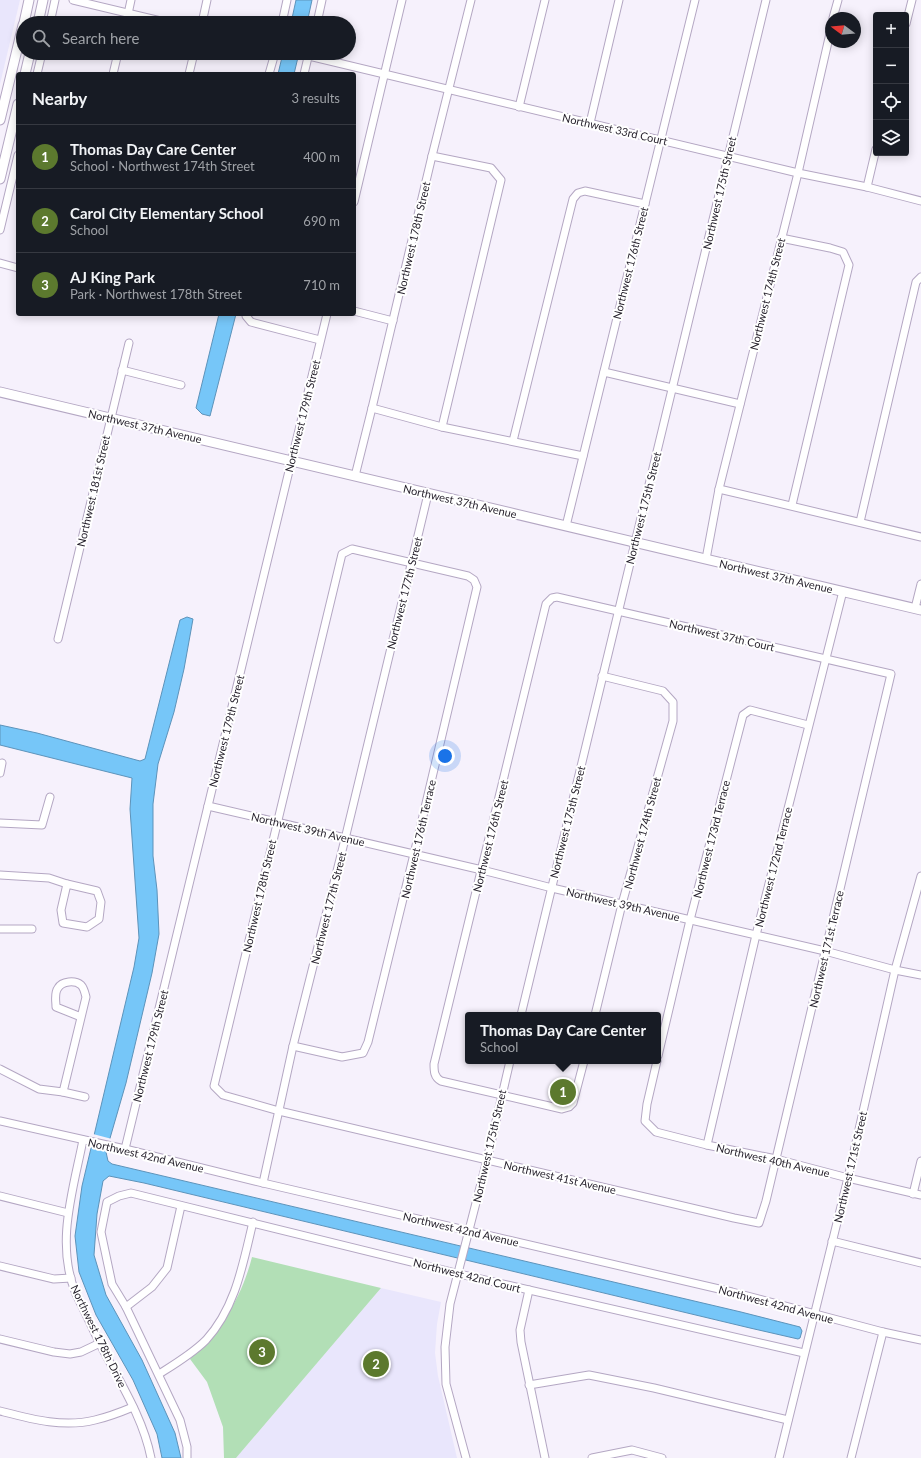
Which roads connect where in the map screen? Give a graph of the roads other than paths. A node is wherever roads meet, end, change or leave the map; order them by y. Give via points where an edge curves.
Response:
1 (29, 0) edge
2 (43, 0) edge
3 (55, 0) edge
4 (73, 0) edge
5 (131, 0) edge
6 (207, 0) edge
7 (288, 0) edge
8 (322, 0) edge
9 (402, 0) edge
10 (471, 0) edge
11 (545, 0) edge
12 (619, 0) edge
13 (694, 0) edge
14 (766, 0) edge
15 (838, 0) edge
16 (912, 0) edge
17 (835, 12) edge
18 (909, 12) edge
19 (128, 13) junction
20 (25, 16) edge
21 (40, 16) edge
22 (52, 16) edge
23 (127, 16) edge
24 (140, 16) edge
25 (204, 16) edge
26 (284, 16) edge
27 (319, 16) edge
28 (827, 48) edge
29 (16, 53) edge
30 (28, 60) edge
31 (40, 60) edge
32 (116, 60) edge
33 (192, 60) edge
34 (273, 60) edge
35 (308, 60) edge
36 (331, 60) edge
37 (25, 72) edge
38 (37, 72) edge
39 (113, 72) edge
40 (189, 72) edge
41 (270, 72) edge
42 (304, 72) edge
43 (385, 75) junction
44 (449, 90) junction
45 (519, 107) junction
46 (16, 112) edge
47 (0, 120) edge
48 (590, 123) junction
49 (661, 140) junction
50 (0, 154) edge
51 (432, 156) junction
52 (728, 156) junction
53 (874, 156) edge
54 (16, 163) edge
55 (3, 166) junction
56 (798, 173) junction
57 (0, 179) edge
58 (867, 188) junction
59 (356, 194) edge
60 (921, 201) edge
61 (645, 204) junction
62 (0, 230) edge
63 (781, 238) junction
64 (0, 263) edge
65 (16, 267) edge
66 (919, 279) edge
67 (356, 312) edge
68 (246, 316) edge
69 (326, 316) edge
70 (393, 321) junction
71 (320, 340) junction
72 (129, 343) dead end
73 (122, 370) junction
74 (604, 372) junction
75 (181, 385) dead end
76 (672, 389) junction
77 (0, 392) edge
78 (740, 404) junction
79 (372, 408) junction
80 (110, 418) junction
81 (442, 427) junction
82 (513, 442) junction
83 (583, 456) junction
84 (291, 461) junction
85 (355, 476) junction
86 (720, 489) junction
87 (428, 494) junction
88 (792, 505) junction
89 (860, 522) junction
90 (566, 526) junction
91 (921, 537) edge
92 (635, 543) junction
93 (706, 559) junction
94 (412, 562) junction
95 (921, 584) edge
96 (843, 591) junction
97 (552, 598) joint
98 (918, 609) edge
99 (618, 611) junction
100 (58, 639) dead end
101 (826, 659) junction
102 (892, 674) joint
103 (602, 676) junction
104 (808, 726) junction
105 (2, 763) dead end
106 (0, 773) edge
107 (50, 797) dead end
108 (208, 806) junction
109 (277, 822) junction
110 (0, 823) edge
111 (345, 839) junction
112 (414, 854) junction
113 (482, 870) junction
114 (0, 875) edge
115 (921, 876) edge
116 (67, 884) junction
117 (552, 888) junction
118 (622, 904) junction
119 (690, 920) junction
120 (0, 929) edge
121 (32, 929) dead end
122 (756, 935) junction
123 (825, 950) junction
124 (895, 970) junction
125 (921, 975) edge
126 (522, 1012) edge
127 (596, 1012) edge
128 (81, 1017) junction
129 (661, 1043) edge
130 (293, 1046) junction
131 (509, 1064) edge
132 (583, 1064) edge
133 (656, 1064) edge
134 (0, 1069) edge
135 (63, 1092) junction
136 (223, 1095) joint
137 (501, 1096) junction
138 (85, 1097) dead end
139 (279, 1111) junction
140 (0, 1121) edge
141 (83, 1140) junction
142 (707, 1145) junction
143 (125, 1149) junction
144 (776, 1159) junction
145 (487, 1160) junction
146 (921, 1161) edge
147 (848, 1178) junction
148 (263, 1183) junction
149 (913, 1194) junction
150 (921, 1195) edge
151 (0, 1196) edge
152 (181, 1206) junction
153 (68, 1213) junction
154 (253, 1222) junction
155 (758, 1223) joint
156 (469, 1231) junction
157 (832, 1241) junction
158 (921, 1263) edge
159 (0, 1266) edge
160 (459, 1270) junction
161 (71, 1278) junction
162 (529, 1290) junction
163 (126, 1307) junction
164 (814, 1314) junction
165 (883, 1332) junction
166 (0, 1339) edge
167 (921, 1340) edge
168 (100, 1343) junction
169 (804, 1353) junction
170 (159, 1374) junction
171 (529, 1385) junction
172 (133, 1407) junction
173 (0, 1411) edge
174 (788, 1420) junction
175 (151, 1458) edge
176 (187, 1458) edge
177 (466, 1458) edge
178 (545, 1458) edge
179 (592, 1458) edge
180 (662, 1458) edge
181 (779, 1458) edge
182 (851, 1458) edge

1 - 20 main road
2 - 21 main road
3 - 22 street
4 - 19 street
5 - 19 street
6 - 25 street
7 - 26 street
8 - 27 street
9 - 43 street
10 - 44 street, Northwest 178th Street
11 - 45 street
12 - 48 street
13 - 49 street, Northwest 176th Street
14 - 52 street, Northwest 175th Street
15 - 17 street
16 - 18 street
19 - 23 street
19 - 24 street
28 - 56 street, Northwest 174th Street
29 - 47 main road
30 - 37 main road
31 - 38 street
32 - 39 street
33 - 40 street
34 - 41 street
35 - 42 street
36 - 43 street, Northwest 33rd Court
43 - 44 street, Northwest 33rd Court
43 - 59 street
44 - 45 street, Northwest 33rd Court
44 - 51 street, Northwest 178th Street
45 - 48 street, Northwest 33rd Court
46 - 55 main road
48 - 49 street, Northwest 33rd Court
49 - 52 street, Northwest 33rd Court
49 - 61 street, Northwest 176th Street
50 - 55 main road
51 - 70 street, Northwest 178th Street
51 - 81 street via 491,168 501,180
52 - 56 street, Northwest 33rd Court
52 - 76 street, Northwest 175th Street
53 - 58 street
54 - 62 street
55 - 57 main road
56 - 58 street, Northwest 33rd Court
56 - 63 street, Northwest 174th Street
58 - 60 street, Northwest 33rd Court
61 - 74 street, Northwest 176th Street
61 - 82 street via 585,191 573,198
63 - 78 street, Northwest 174th Street
63 - 88 street via 843,252 849,265
64 - 65 street
66 - 89 street
67 - 70 street
68 - 71 street via 251,322
69 - 71 street, Northwest 179th Street
70 - 79 street, Northwest 178th Street
71 - 84 street, Northwest 179th Street
72 - 73 street, Northwest 181st Street
73 - 75 street
73 - 80 street, Northwest 181st Street
74 - 76 street
74 - 83 street, Northwest 176th Street
76 - 78 street
76 - 92 street, Northwest 175th Street
77 - 80 main road, Northwest 37th Avenue
78 - 86 street, Northwest 174th Street
79 - 81 street
79 - 85 street, Northwest 178th Street
80 - 84 main road, Northwest 37th Avenue
80 - 100 street, Northwest 181st Street
81 - 82 street
82 - 83 street
83 - 90 street, Northwest 176th Street
84 - 85 main road, Northwest 37th Avenue
84 - 108 street, Northwest 179th Street
85 - 87 main road, Northwest 37th Avenue
86 - 88 street
86 - 93 street, Northwest 174th Street
87 - 90 main road, Northwest 37th Avenue
87 - 94 street, Northwest 177th Street
88 - 89 street
89 - 91 street
90 - 92 main road, Northwest 37th Avenue
92 - 93 main road, Northwest 37th Avenue
92 - 99 street, Northwest 175th Street
93 - 96 main road, Northwest 37th Avenue
94 - 109 street, Northwest 178th Street via 352,548 342,554
94 - 111 street, Northwest 177th Street
94 - 112 street, Northwest 176th Terrace via 468,576 474,580 477,587
95 - 98 street
96 - 98 main road, Northwest 37th Avenue
96 - 101 street, Northwest 172nd Terrace
97 - 99 street, Northwest 37th Court
97 - 113 street, Northwest 176th Street via 546,604
99 - 101 street, Northwest 37th Court
99 - 103 street, Northwest 175th Street
101 - 102 street, Northwest 37th Court
101 - 104 street, Northwest 172nd Terrace
102 - 123 street, Northwest 171st Terrace
103 - 117 street, Northwest 175th Street
103 - 118 street, Northwest 174th Street via 663,691 673,702 673,721
104 - 119 street, Northwest 173rd Terrace via 750,710 743,716
104 - 122 street, Northwest 172nd Terrace
105 - 106 street
107 - 110 street via 42,825
108 - 109 street, Northwest 39th Avenue
108 - 143 street, Northwest 179th Street
109 - 111 street, Northwest 39th Avenue
109 - 136 street, Northwest 178th Street via 214,1086
111 - 112 street, Northwest 39th Avenue
111 - 130 street, Northwest 177th Street
112 - 113 street, Northwest 39th Avenue
112 - 130 street, Northwest 176th Terrace via 368,1042 363,1053 342,1057
113 - 117 street, Northwest 39th Avenue
113 - 137 street, Northwest 176th Street via 434,1064 435,1075 441,1080
114 - 116 street via 49,878
115 - 124 street, Northwest 171st Street
116 - 116 street via 97,891 101,902 99,919 87,927 63,923 61,910
117 - 118 street, Northwest 39th Avenue
117 - 126 street, Northwest 175th Street
118 - 119 street, Northwest 39th Avenue
118 - 127 street, Northwest 174th Street
119 - 122 street, Northwest 39th Avenue
119 - 129 street, Northwest 173rd Terrace
120 - 121 street
122 - 123 street, Northwest 39th Avenue
122 - 142 street, Northwest 172nd Terrace
123 - 124 street, Northwest 39th Avenue
123 - 144 street, Northwest 171st Terrace
124 - 125 street, Northwest 39th Avenue
124 - 147 street, Northwest 171st Street
128 - 128 street via 86,997 84,991 81,985 64,982 58,987 55,995 56,1007
128 - 135 street
130 - 139 street, Northwest 177th Street
131 - 137 street, Northwest 175th Street
132 - 137 street via 576,1097 569,1107 556,1109
133 - 142 street, Northwest 40th Avenue via 645,1121 656,1132
134 - 135 street via 38,1089
135 - 138 street
136 - 139 street, Northwest 41st Avenue
137 - 145 street, Northwest 175th Street
139 - 145 street, Northwest 41st Avenue
139 - 148 street, Northwest 177th Street
140 - 141 street, Northwest 42nd Avenue
141 - 143 street, Northwest 42nd Avenue
141 - 153 street, Northwest 178th Drive
142 - 144 street, Northwest 40th Avenue
143 - 148 street, Northwest 42nd Avenue
144 - 147 street, Northwest 40th Avenue
144 - 155 street, Northwest 171st Terrace
145 - 155 street, Northwest 41st Avenue
145 - 156 street, Northwest 175th Street
146 - 149 street
147 - 149 street, Northwest 40th Avenue
147 - 157 street, Northwest 171st Street
148 - 156 street, Northwest 42nd Avenue
149 - 150 street, Northwest 40th Avenue
151 - 153 street
152 - 154 street, Northwest 42nd Court
152 - 163 street via 167,1268 152,1287
152 - 163 street, Northwest 42nd Court via 131,1193 107,1202 101,1232 112,1284
153 - 161 street, Northwest 178th Drive via 67,1263
154 - 160 street, Northwest 42nd Court
154 - 170 street via 233,1296 221,1320 205,1340
156 - 160 street, Northwest 175th Street
156 - 164 street, Northwest 42nd Avenue via 732,1292
157 - 158 street
157 - 164 street, Northwest 171st Street
159 - 161 street via 54,1279
160 - 162 street, Northwest 42nd Court
160 - 177 street, Northwest 175th Street via 448,1318 445,1347 446,1384
161 - 168 street, Northwest 178th Drive
162 - 169 street, Northwest 42nd Court
162 - 171 street via 520,1330
163 - 170 street
164 - 165 street, Northwest 42nd Avenue
164 - 169 street, Northwest 171st Street
165 - 167 street, Northwest 42nd Avenue
165 - 182 street
166 - 168 street via 70,1354
168 - 172 street, Northwest 178th Drive
169 - 174 street, Northwest 171st Street
170 - 176 street via 180,1420 187,1446
171 - 174 street via 589,1376 654,1388
171 - 178 street
172 - 173 street via 96,1420 77,1423 45,1421
172 - 175 street, Northwest 178th Drive via 143,1426
174 - 181 street, Northwest 171st Street
179 - 180 street via 632,1450

